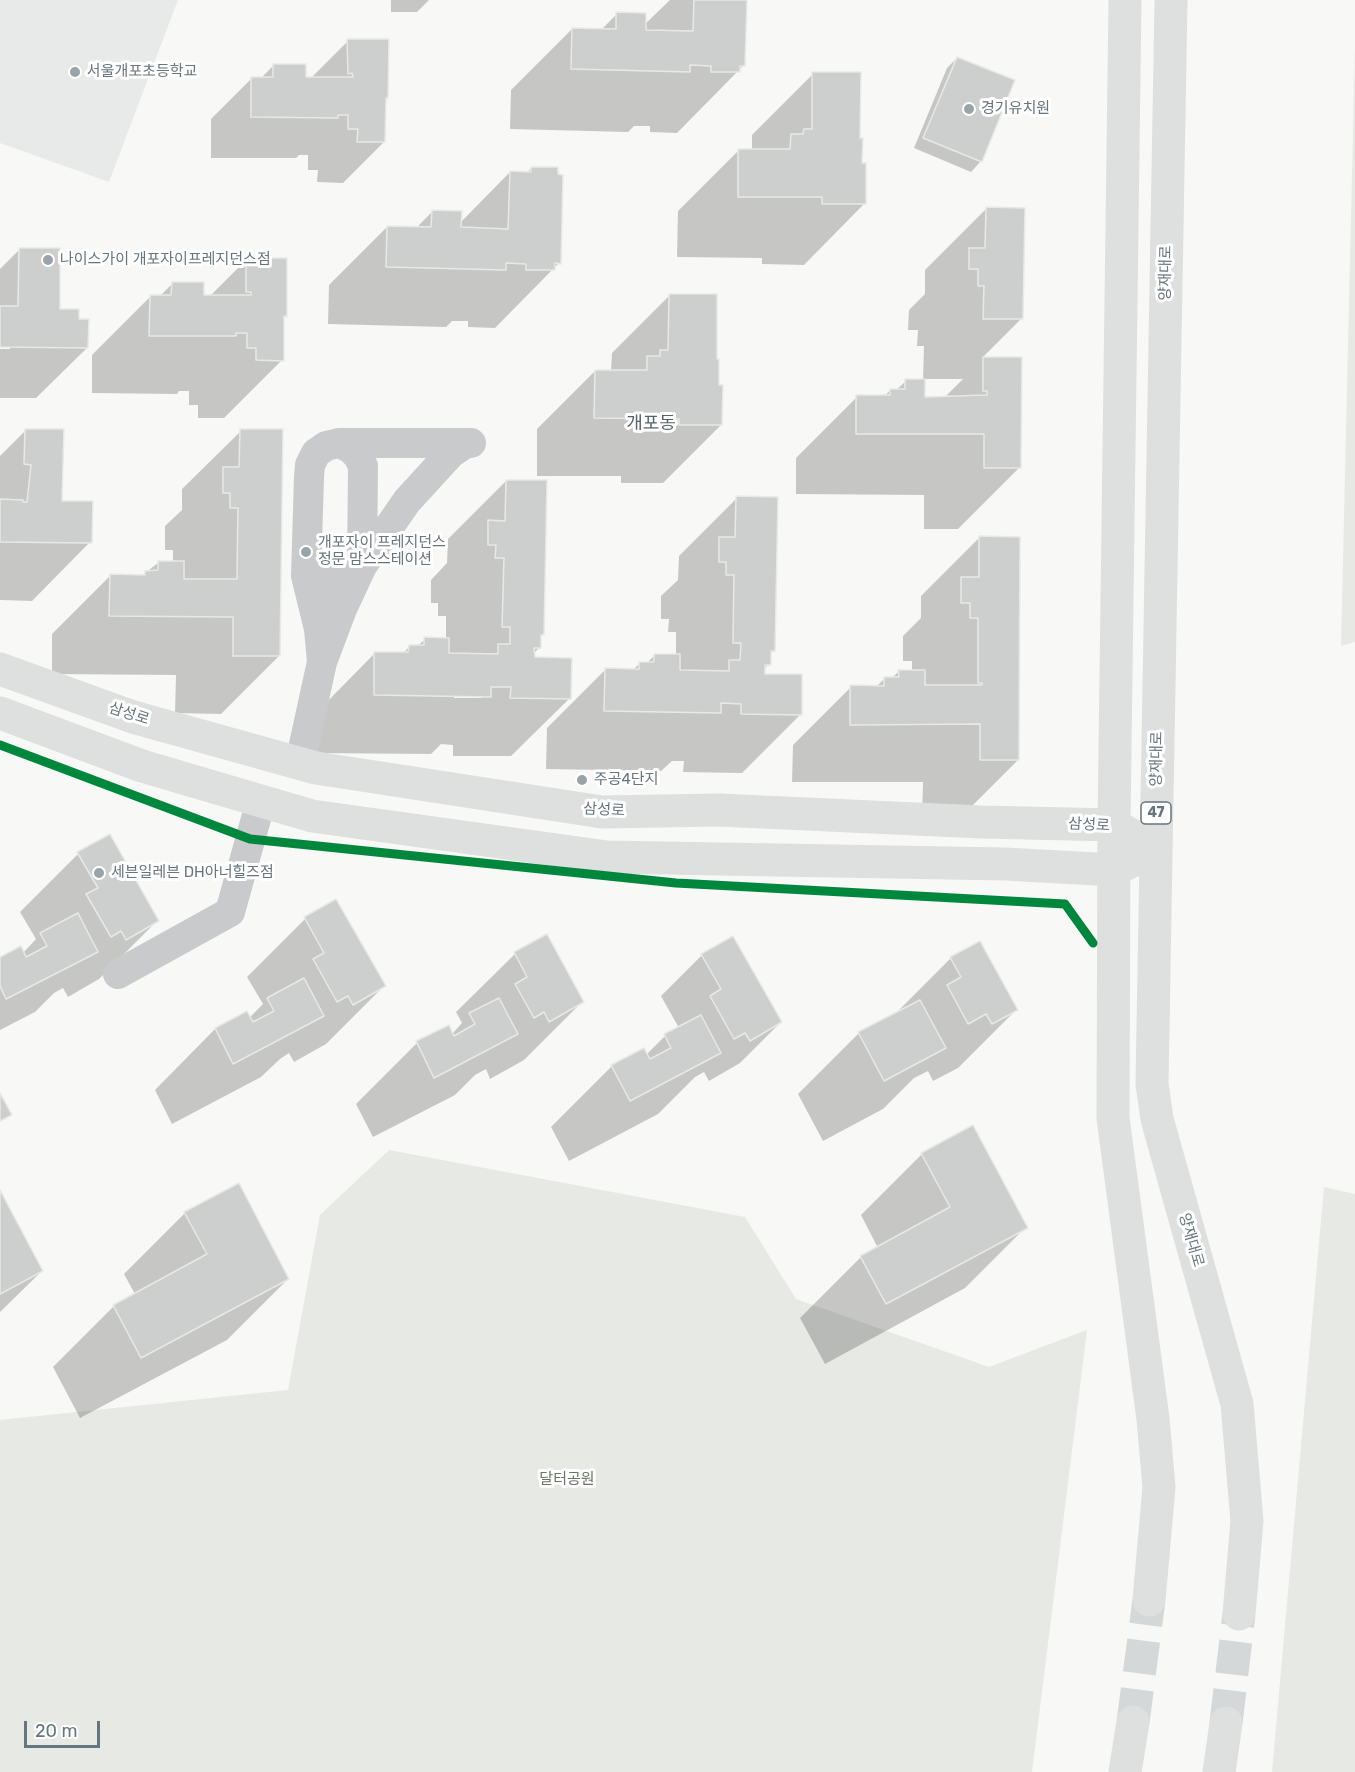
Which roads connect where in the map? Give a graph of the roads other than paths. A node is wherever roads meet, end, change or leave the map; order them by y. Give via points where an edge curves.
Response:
1 (1125, 0) edge
2 (1172, 0) edge
3 (339, 443) junction
4 (362, 566) junction
5 (332, 576) dead end
6 (322, 662) junction
7 (0, 669) edge
8 (0, 713) edge
9 (300, 763) junction
10 (261, 801) junction
11 (1114, 825) junction
12 (1155, 849) junction
13 (1114, 870) junction
14 (118, 974) dead end
15 (1149, 1600) tunnel mouth
16 (1239, 1614) tunnel mouth
17 (1133, 1722) tunnel mouth
18 (1226, 1723) tunnel mouth
19 (1125, 1772) edge
20 (1220, 1772) edge

1 - 11 main road
2 - 12 main road, 양재대로 / 47
3 - 4 lane via 350,448 363,466
3 - 4 lane via 476,443 450,453 413,494
3 - 6 lane via 316,453 309,477 306,576 319,628
4 - 6 lane
5 - 6 lane
6 - 9 lane
7 - 9 main road, 삼성로 via 133,717
8 - 10 main road via 142,766
9 - 11 main road, 삼성로 via 383,780 602,812 719,810
10 - 13 main road via 312,816 607,857
10 - 14 lane via 230,912
11 - 12 main road, 삼성로
11 - 13 main road
12 - 13 main road
12 - 16 main road, 양재대로 / 47 via 1152,1084 1157,1119 1236,1404 1247,1521
13 - 15 main road via 1113,1118 1159,1487
17 - 19 main road
18 - 20 main road

